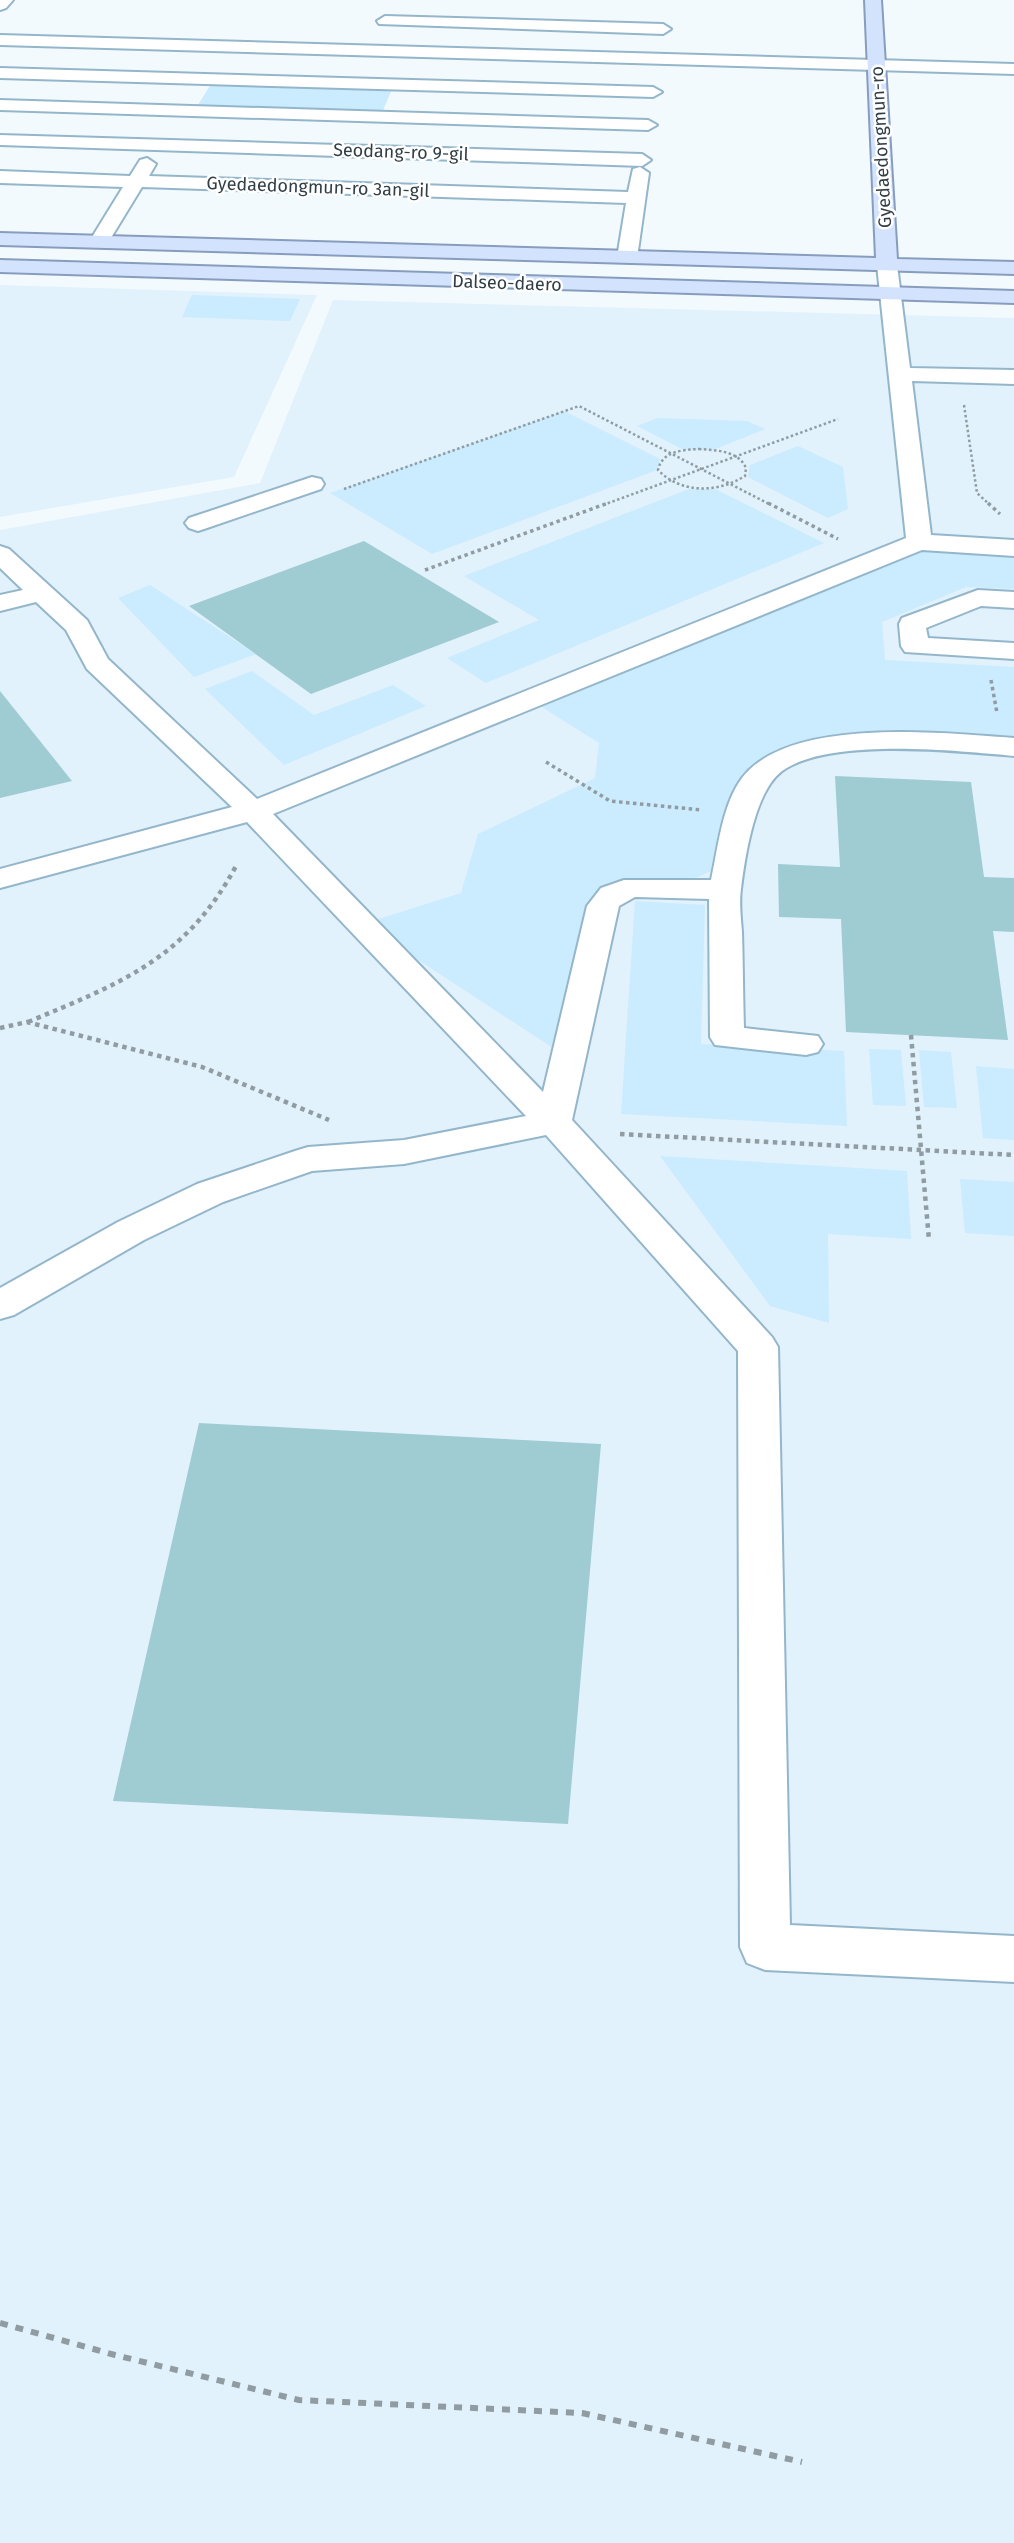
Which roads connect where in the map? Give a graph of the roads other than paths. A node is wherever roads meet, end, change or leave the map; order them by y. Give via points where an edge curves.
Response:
1 (5, 0) edge
2 (394, 0) edge
3 (873, 0) edge
4 (0, 5) edge
5 (385, 21) junction
6 (0, 40) edge
7 (221, 46) junction
8 (373, 51) junction
9 (658, 59) junction
10 (876, 65) junction
11 (1014, 69) edge
12 (0, 73) edge
13 (201, 79) junction
14 (653, 92) junction
15 (0, 105) edge
16 (180, 111) junction
17 (648, 125) junction
18 (0, 140) edge
19 (159, 145) junction
20 (642, 160) junction
21 (0, 177) edge
22 (136, 181) junction
23 (637, 198) junction
24 (0, 239) edge
25 (99, 242) junction
26 (628, 258) junction
27 (887, 265) junction
28 (0, 266) edge
29 (1014, 268) edge
30 (891, 293) junction
31 (1014, 296) edge
32 (900, 374) junction
33 (1014, 377) edge
34 (304, 487) road end
35 (198, 523) dead end
36 (919, 542) junction
37 (1014, 548) edge
38 (0, 554) edge
39 (41, 593) junction
40 (1014, 600) edge
41 (0, 603) edge
42 (1014, 651) edge
43 (1008, 746) edge
44 (253, 811) junction
45 (0, 879) edge
46 (725, 890) junction
47 (806, 1044) dead end
48 (554, 1122) junction
49 (0, 1305) edge
50 (1014, 1959) edge

1 - 4 street
2 - 5 street
3 - 10 main road, Gyedaedongmun-ro
5 - 8 street
5 - 9 street via 664,23
6 - 7 street
7 - 8 street
7 - 13 street
8 - 9 street
9 - 10 street
9 - 14 street
10 - 11 street
10 - 27 main road, Gyedaedongmun-ro
12 - 13 street
13 - 14 street
13 - 16 street
14 - 17 street
15 - 16 street
16 - 17 street, Seodang-ro 9-gil
16 - 19 street
17 - 20 street
18 - 19 street
19 - 20 street, Seodang-ro 9-gil
19 - 22 street
20 - 23 street
21 - 22 street, Gyedaedongmun-ro 3an-gil
22 - 23 street, Gyedaedongmun-ro 3an-gil
22 - 25 street
23 - 26 street
24 - 25 main road, Dalseo-daero
25 - 26 main road, Dalseo-daero
26 - 27 main road, Dalseo-daero
27 - 29 main road, Dalseo-daero
27 - 30 street, Gyedaedongmun-ro
28 - 30 main road, Dalseo-daero
30 - 31 main road, Dalseo-daero
30 - 32 street, Gyedaedongmun-ro
32 - 33 street
32 - 36 street, Gyedaedongmun-ro
34 - 35 street
36 - 37 street
36 - 44 street
38 - 39 street
39 - 41 street
39 - 44 street via 77,626 97,663
40 - 42 street via 978,598 912,624 915,646
43 - 46 street via 895,740 826,746 768,765 753,783
44 - 45 street
44 - 48 street
46 - 47 street via 727,1037
46 - 48 street via 635,888 609,897 603,906
48 - 49 street via 404,1152 308,1159 210,1193 131,1231
48 - 50 street via 758,1347 765,1947

